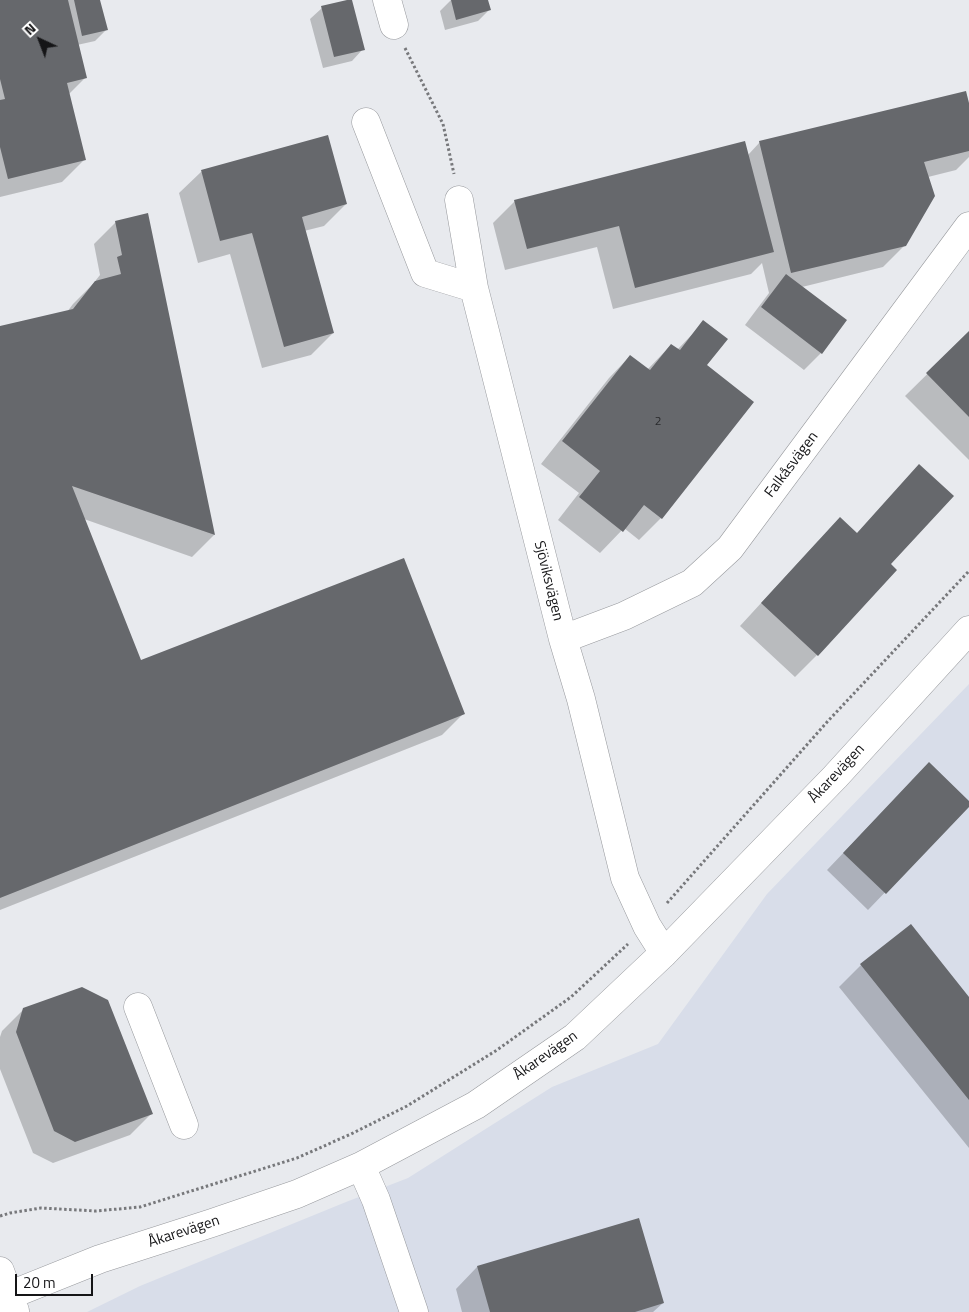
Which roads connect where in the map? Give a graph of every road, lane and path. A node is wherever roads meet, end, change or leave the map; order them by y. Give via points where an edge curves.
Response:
1 (390, 12) edge
2 (366, 122) dead end
3 (459, 200) joint
4 (969, 226) edge
5 (474, 288) junction
6 (969, 571) edge
7 (969, 630) edge
8 (563, 639) junction
9 (646, 926) junction
10 (664, 953) junction
11 (138, 1007) dead end
12 (184, 1125) dead end
13 (361, 1166) junction
14 (0, 1216) edge
15 (6, 1294) edge
16 (414, 1312) edge

1 - 3 path via 443,124
2 - 5 street via 425,273
3 - 5 street, Sjöviksvägen
4 - 8 street, Falkåsvägen via 730,548 692,584 624,616
5 - 8 street, Sjöviksvägen
6 - 9 path via 828,721
7 - 10 street, Åkarevägen via 835,777
8 - 9 street, Sjöviksvägen via 625,878
9 - 10 street, Sjöviksvägen
9 - 14 path via 571,997 497,1050 407,1106 351,1134 297,1158 140,1207 96,1212 41,1208
10 - 13 street, Åkarevägen via 575,1037 476,1105
11 - 12 street
13 - 15 street, Åkarevägen via 296,1194
13 - 16 street

